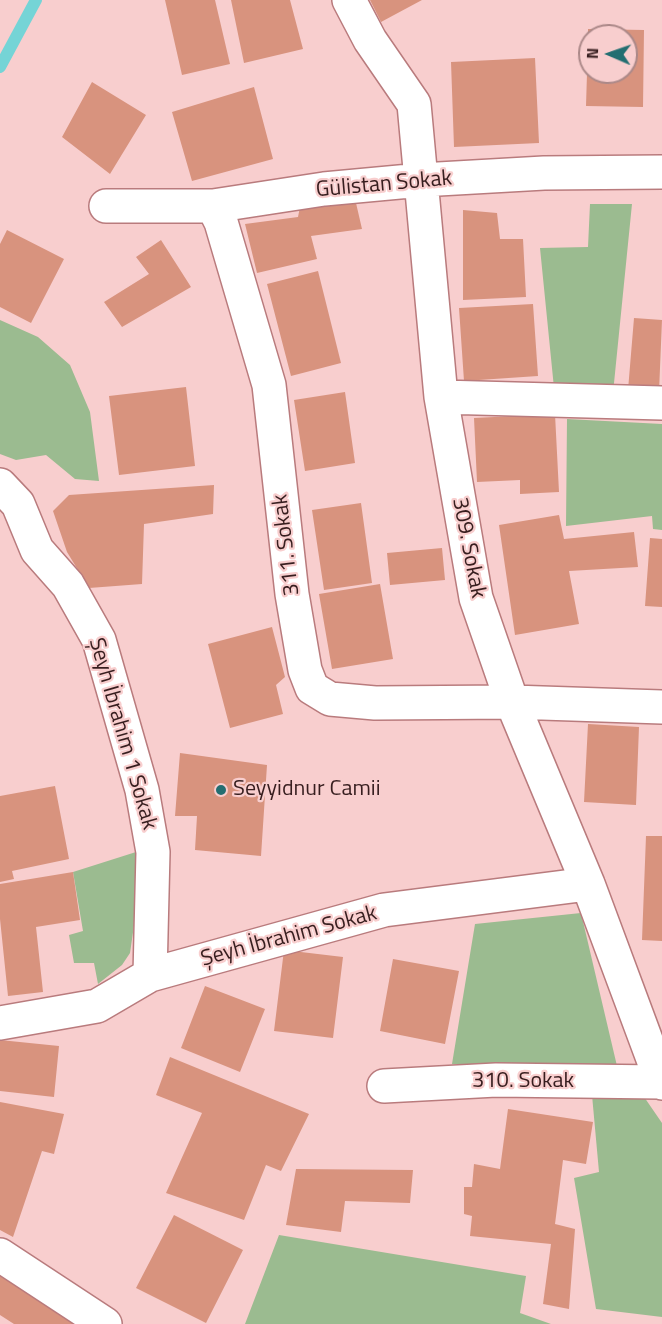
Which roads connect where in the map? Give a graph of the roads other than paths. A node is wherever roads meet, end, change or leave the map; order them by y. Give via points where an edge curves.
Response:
1 (348, 0) edge
2 (662, 172) edge
3 (421, 180) junction
4 (106, 206) dead end
5 (213, 206) junction
6 (441, 397) junction
7 (662, 403) edge
8 (0, 485) edge
9 (512, 702) junction
10 (662, 707) edge
11 (588, 884) junction
12 (150, 975) junction
13 (0, 1023) edge
14 (662, 1083) edge
15 (384, 1086) dead end
16 (0, 1255) edge
17 (105, 1324) edge

1 - 3 street, 309. Sokak via 414,104
2 - 3 street, Gülistan Sokak
3 - 5 street, Gülistan Sokak via 324,189
3 - 6 street, 309. Sokak
4 - 5 street, Gülistan Sokak
5 - 9 street, 311. Sokak via 269,385 292,594 305,670 312,688 330,699 375,703
6 - 7 street
6 - 9 street, 309. Sokak via 476,598
8 - 12 street, Şeyh İbrahim 1 Sokak via 18,504 37,550 68,585 99,640 142,790 153,852
9 - 10 street, 311. Sokak
9 - 11 street, 309. Sokak
11 - 12 street, Şeyh İbrahim Sokak via 384,910
11 - 14 street, 309. Sokak
12 - 13 street, Şeyh İbrahim Sokak via 97,1006
14 - 15 street, 310. Sokak via 496,1080
16 - 17 street

